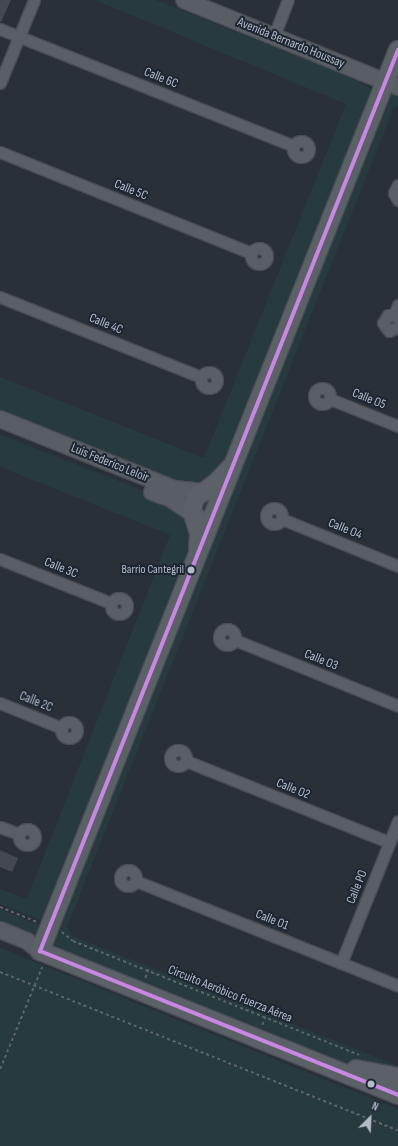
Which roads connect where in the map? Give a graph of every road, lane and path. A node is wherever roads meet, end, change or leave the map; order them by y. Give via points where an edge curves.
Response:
1 (34, 0) edge
2 (184, 0) edge
3 (288, 0) edge
4 (0, 29) edge
5 (19, 36) junction
6 (274, 36) junction
7 (398, 50) edge
8 (0, 83) edge
9 (392, 84) edge
10 (294, 146) dead end
11 (0, 152) edge
12 (398, 185) edge
13 (398, 200) edge
14 (251, 253) dead end
15 (0, 297) edge
16 (397, 313) edge
17 (398, 327) edge
18 (201, 377) dead end
19 (330, 399) dead end
20 (0, 419) edge
21 (398, 426) edge
22 (0, 431) edge
23 (232, 465) junction
24 (203, 492) junction
25 (216, 510) junction
26 (195, 516) junction
27 (282, 519) dead end
28 (197, 558) junction
29 (0, 559) edge
30 (398, 566) edge
31 (111, 603) dead end
32 (234, 640) dead end
33 (0, 703) edge
34 (398, 706) edge
35 (62, 728) dead end
36 (186, 761) dead end
37 (398, 821) edge
38 (0, 827) edge
39 (19, 834) dead end
40 (389, 842) junction
41 (136, 881) dead end
42 (0, 907) edge
43 (44, 924) dead end
44 (0, 930) edge
45 (58, 930) dead end
46 (40, 947) junction
47 (341, 963) junction
48 (0, 972) edge
49 (146, 976) junction
50 (34, 986) junction
51 (398, 986) edge
52 (262, 1024) junction
53 (361, 1056) dead end
54 (0, 1069) edge
55 (398, 1077) edge
56 (398, 1095) edge
57 (398, 1130) edge

1 - 5 street
2 - 6 street, Avenida Bernardo Houssay
3 - 6 street
4 - 5 street, Calle 6C
5 - 8 street
5 - 10 street, Calle 6C
6 - 9 street, Avenida Bernardo Houssay
7 - 9 main road
9 - 23 main road
11 - 14 street, Calle 5C
12 - 13 street via 394,193
15 - 18 street, Calle 4C
16 - 17 street via 385,317 384,326 392,331
19 - 21 street, Calle O5
20 - 24 street, Luis Federico Leloir via 174,489
22 - 26 street, Luis Federico Leloir via 171,499
23 - 24 main road via 216,483
23 - 25 main road
24 - 25 street, Luis Federico Leloir via 210,492
24 - 26 main road via 192,504
25 - 26 street, Luis Federico Leloir via 208,520
25 - 28 main road
26 - 28 main road via 199,533
27 - 30 street, Calle O4
28 - 46 main road
29 - 31 street, Calle 3C
32 - 34 street, Calle O3
33 - 35 street, Calle 2C
36 - 40 street, Calle O2
37 - 40 street, Calle PO
38 - 39 street
40 - 47 street, Calle PO
41 - 47 street, Calle O1
42 - 43 path
44 - 46 street
45 - 49 path, Circuito Aeróbico Fuerza Aérea via 73,941
46 - 49 main road
46 - 50 path
46 - 56 main road
47 - 51 street, Calle O1
48 - 50 path
49 - 52 main road
49 - 52 path, Circuito Aeróbico Fuerza Aérea
50 - 54 path
50 - 57 path
52 - 53 path, Circuito Aeróbico Fuerza Aérea
52 - 55 main road via 358,1070

